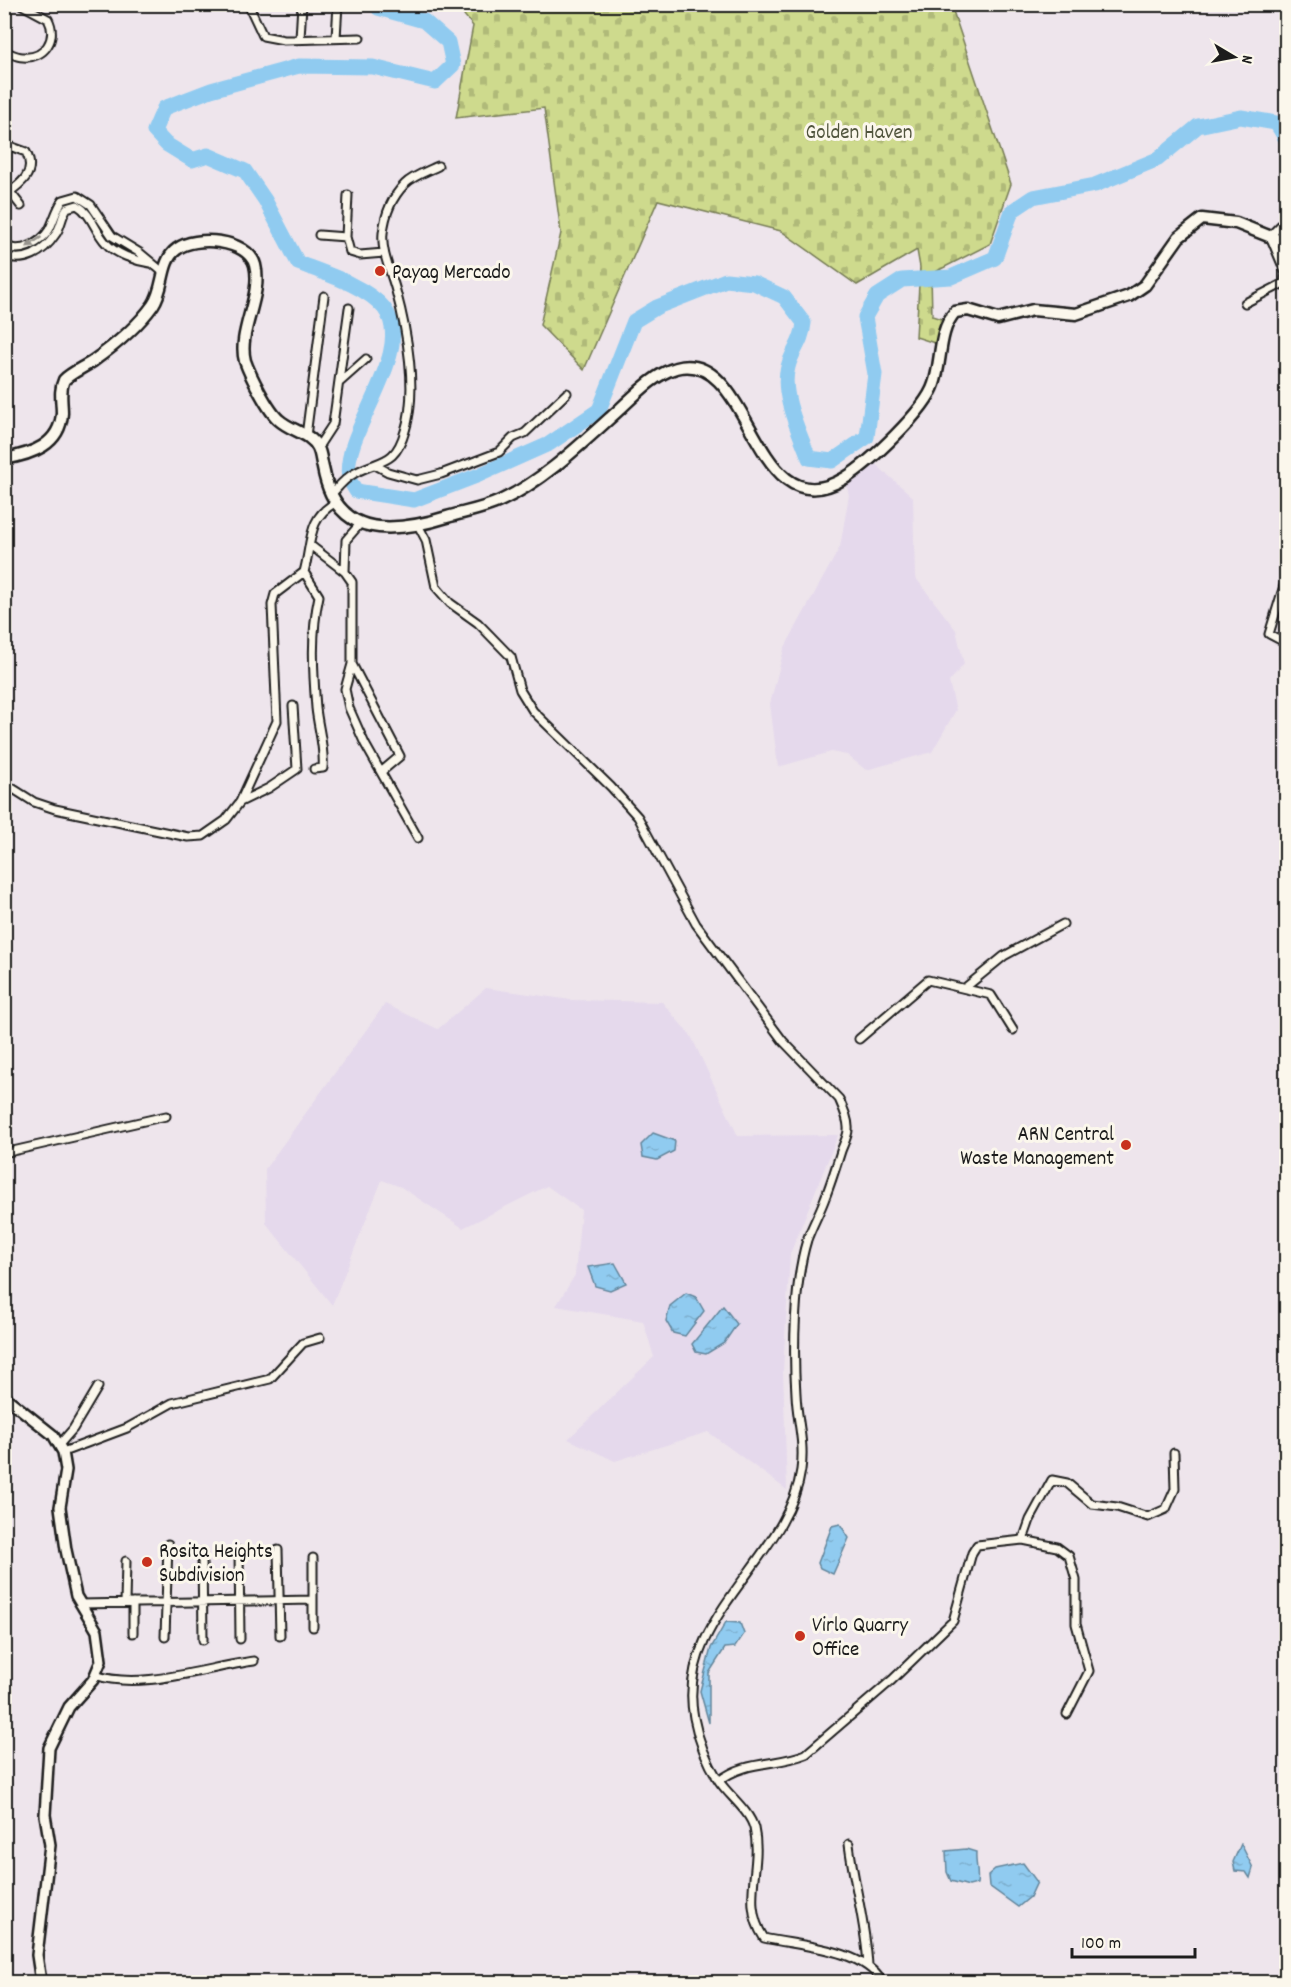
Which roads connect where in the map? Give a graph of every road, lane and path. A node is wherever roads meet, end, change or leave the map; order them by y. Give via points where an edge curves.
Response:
1 (20, 4) edge
2 (248, 4) edge
3 (302, 4) edge
4 (338, 4) edge
5 (360, 38) dead end
6 (300, 39) junction
7 (336, 39) junction
8 (4, 51) edge
9 (4, 144) edge
10 (438, 166) dead end
11 (7, 194) edge
12 (348, 195) dead end
13 (21, 206) dead end
14 (1287, 220) edge
15 (319, 235) dead end
16 (112, 236) junction
17 (1270, 236) junction
18 (346, 237) junction
19 (1287, 243) edge
20 (4, 244) edge
21 (107, 245) junction
22 (384, 253) junction
23 (4, 256) edge
24 (150, 263) junction
25 (164, 273) junction
26 (324, 296) dead end
27 (1245, 303) dead end
28 (349, 308) dead end
29 (366, 359) dead end
30 (339, 383) junction
31 (567, 393) dead end
32 (306, 436) junction
33 (318, 447) junction
34 (4, 459) edge
35 (377, 466) junction
36 (334, 499) junction
37 (360, 524) junction
38 (418, 525) junction
39 (310, 545) junction
40 (304, 572) junction
41 (345, 572) junction
42 (1287, 579) edge
43 (1287, 643) edge
44 (352, 664) junction
45 (293, 706) dead end
46 (314, 769) dead end
47 (381, 772) junction
48 (4, 783) edge
49 (240, 802) junction
50 (418, 838) dead end
51 (1063, 924) dead end
52 (966, 987) junction
53 (1013, 1030) dead end
54 (859, 1040) dead end
55 (166, 1116) dead end
56 (4, 1153) edge
57 (320, 1338) dead end
58 (98, 1387) dead end
59 (4, 1396) edge
60 (61, 1448) junction
61 (1174, 1453) dead end
62 (1023, 1540) junction
63 (168, 1544) dead end
64 (278, 1550) dead end
65 (239, 1551) dead end
66 (202, 1552) dead end
67 (313, 1558) dead end
68 (126, 1561) dead end
69 (279, 1600) junction
70 (313, 1600) junction
71 (240, 1601) junction
72 (165, 1602) junction
73 (203, 1602) junction
74 (129, 1603) junction
75 (81, 1604) junction
76 (313, 1627) dead end
77 (133, 1633) dead end
78 (280, 1636) dead end
79 (165, 1637) dead end
80 (240, 1639) dead end
81 (203, 1640) dead end
82 (254, 1661) dead end
83 (95, 1675) junction
84 (1067, 1714) dead end
85 (719, 1781) junction
86 (849, 1844) dead end
87 (868, 1966) junction
88 (41, 1983) edge
89 (882, 1983) edge

1 - 8 street via 48,19 52,40 33,56 19,57
2 - 6 street via 263,36
3 - 6 street
4 - 7 street
5 - 7 street
6 - 7 street
9 - 11 street via 26,152 31,167 28,176
10 - 22 street via 407,182 395,197 386,215
11 - 13 street
12 - 18 street
14 - 17 street
15 - 18 street
16 -> 20 street via 91,205 77,196 63,200 50,229 34,244 22,249
16 - 21 street
16 - 24 street
17 - 19 main road
17 - 27 street via 1286,274 1284,283
17 - 38 main road via 1236,223 1202,219 1179,237 1145,285 1129,296 1076,314 1033,310 998,319 968,310 955,312 945,328 934,385 925,403 858,468 835,483 805,486 777,472 721,383 704,371 685,367 655,380 574,450 501,500
18 - 22 street via 350,252
21 - 23 street via 87,211 77,204 67,208 56,234 38,253 25,258
21 - 24 street via 135,261
22 - 35 street via 408,343 410,410 396,450
24 - 25 street
25 - 32 main road via 172,253 188,244 236,244 250,254 256,269 256,286 244,343 245,361 275,417
25 - 34 main road via 158,298 141,318 95,359 64,380 60,426 52,441
26 - 32 street
28 - 30 street
29 - 30 street
30 - 33 street via 333,424
31 - 35 street via 525,433 489,456 417,480
32 - 33 main road
33 - 36 main road
35 - 36 street via 344,480
36 - 37 main road via 344,514
36 - 39 street via 315,521
37 - 38 main road via 389,528
37 - 41 street via 346,540
38 - 85 street via 426,540 436,587 511,657 520,690 533,711 638,817 696,924 783,1041 844,1109 848,1130 807,1241 801,1281 795,1330 795,1395 803,1432 795,1498 704,1639 693,1676 693,1716
39 - 40 street
39 - 41 street
40 - 46 street via 319,596 313,625 316,709 324,757 323,768
40 - 49 street via 275,594 272,605 277,721
41 - 44 street via 353,591
42 - 43 street via 1269,634
44 - 47 street via 345,689 349,708
44 - 47 street via 400,756
45 - 49 street via 297,768
47 - 50 street
48 - 49 street via 34,802 55,809 188,837 203,836 226,820
51 - 52 street via 1004,956
52 - 53 street via 991,994
52 - 54 street via 928,980
55 - 56 street
57 - 60 street via 303,1343 270,1379 172,1403 127,1428
58 - 60 street
59 - 60 street via 53,1435
60 - 75 street via 66,1470 60,1507 76,1596
61 - 62 street via 1175,1489 1166,1509 1148,1517 1092,1504 1067,1484 1052,1480
62 - 84 street via 1057,1547 1069,1556 1076,1580 1076,1624 1089,1671
62 - 85 street via 977,1545 953,1621 816,1747 794,1759 778,1759 731,1772
63 - 72 street
64 - 69 street
65 - 71 street
66 - 73 street
67 - 70 street
68 - 74 street
69 - 70 street
69 - 71 street
69 - 78 street
70 - 76 street
71 - 73 street
71 - 80 street
72 - 73 street
72 - 74 street
72 - 79 street
73 - 81 street
74 - 75 street
74 - 77 street
75 - 83 street via 97,1631 101,1661
82 - 83 street via 164,1677 111,1681
83 - 88 street via 69,1707 49,1748 45,1815 50,1845 37,1954
85 - 87 street via 753,1826 757,1861 751,1900 754,1924 764,1938 813,1945
86 - 87 street via 867,1934
87 - 89 street

